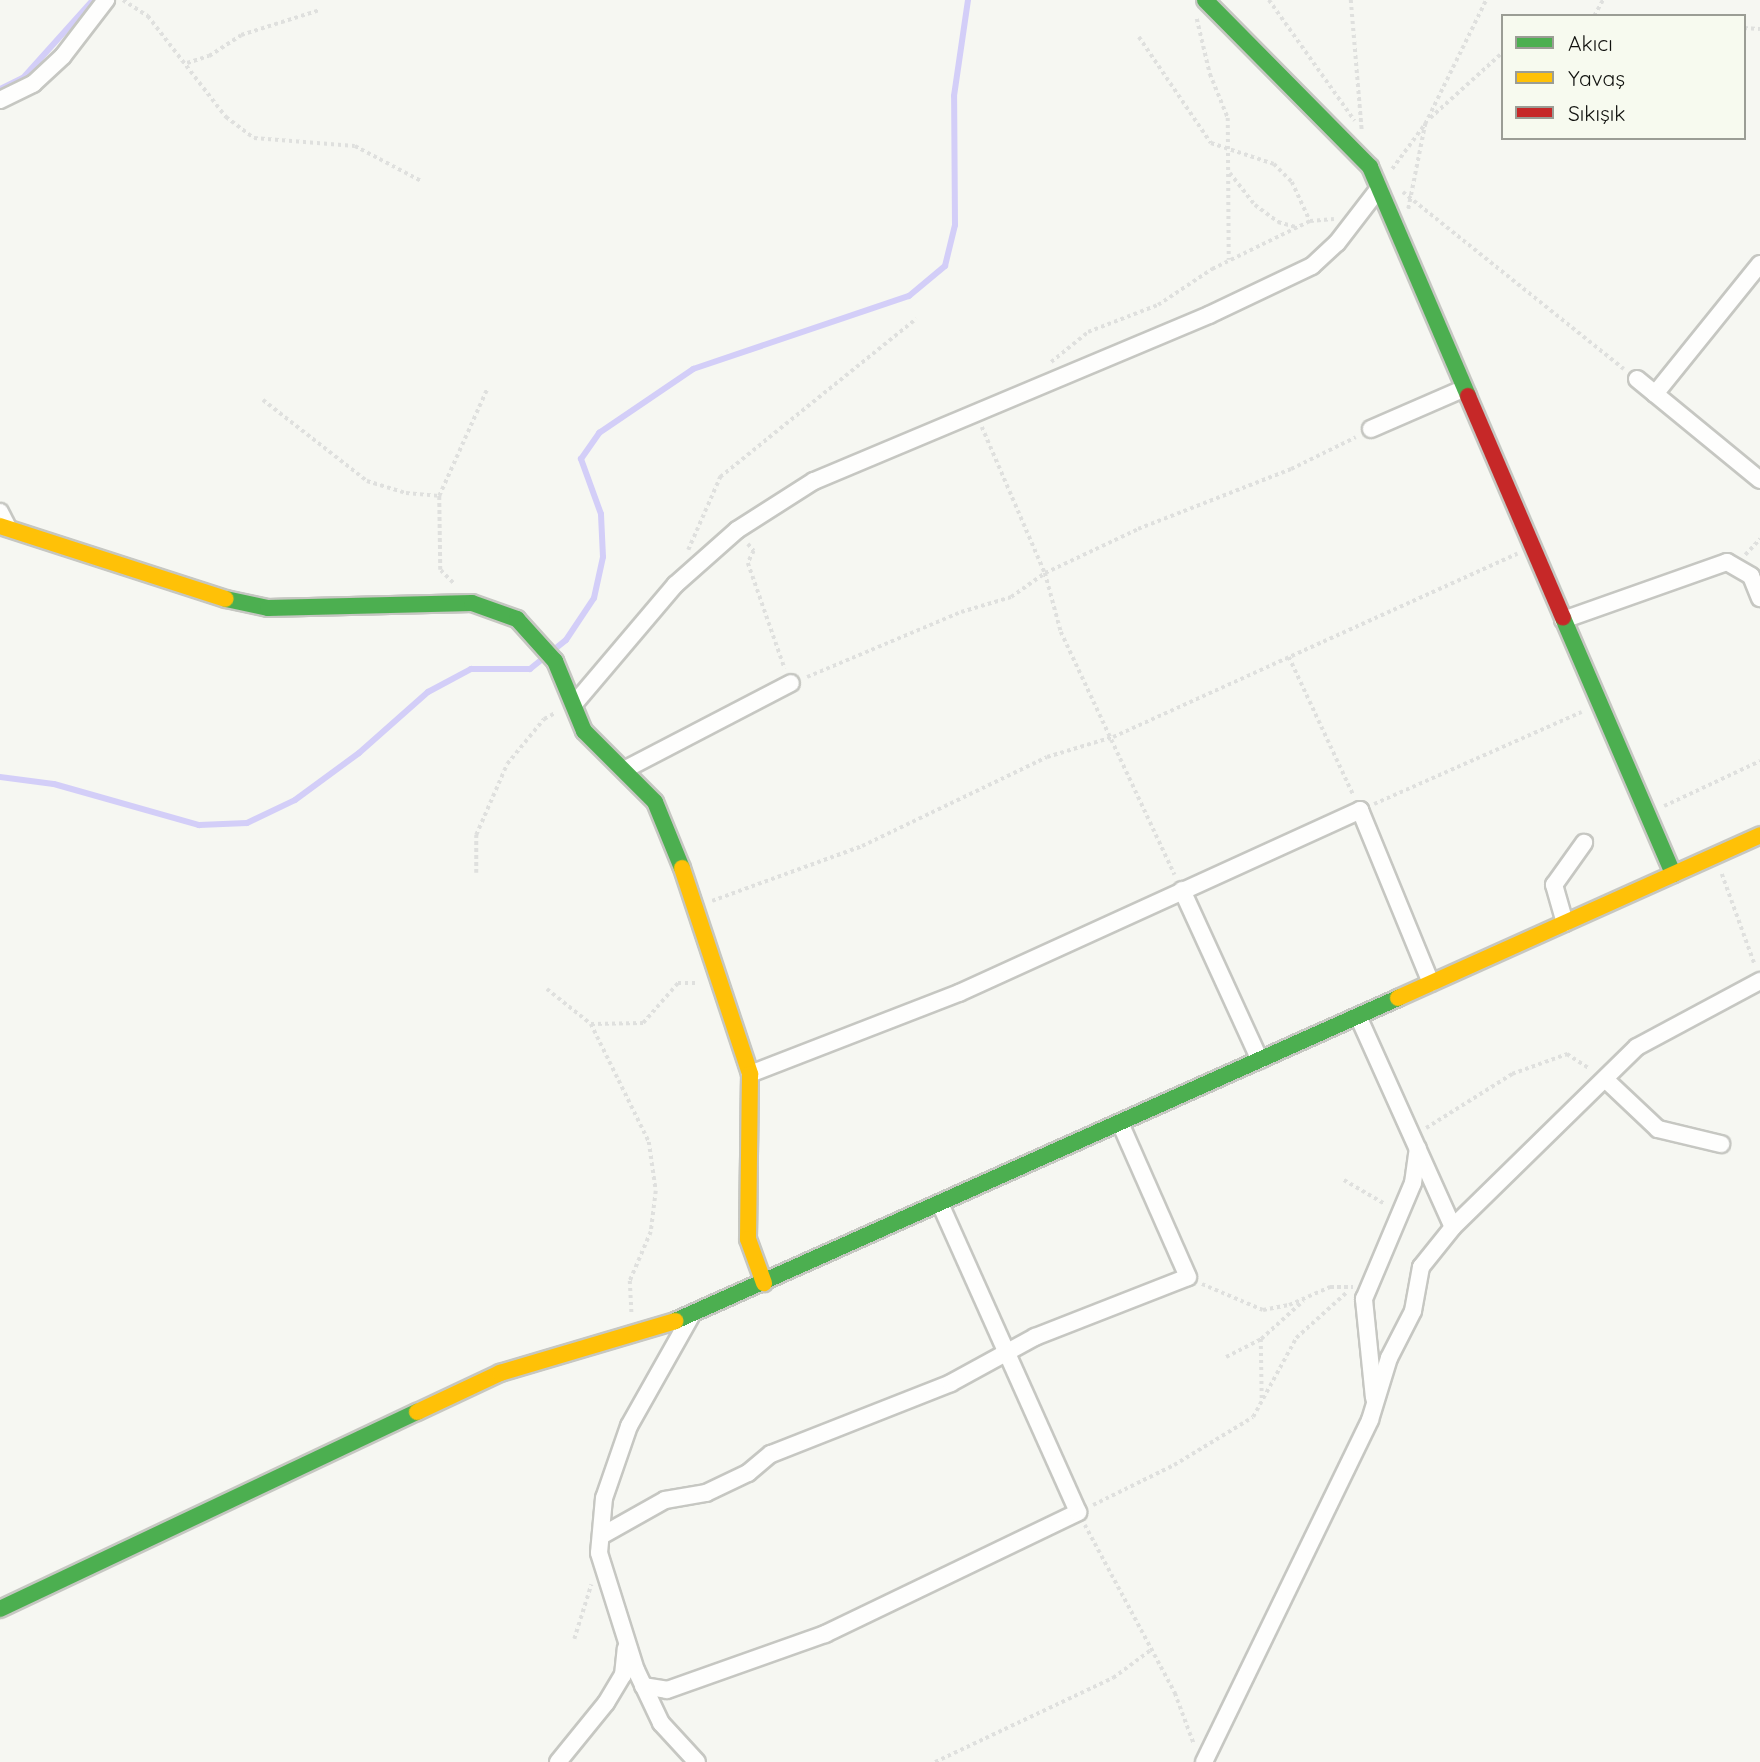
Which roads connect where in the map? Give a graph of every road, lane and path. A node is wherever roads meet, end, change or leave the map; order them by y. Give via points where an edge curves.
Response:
1 (106, 0) edge
2 (123, 0) edge
3 (1269, 0) edge
4 (1351, 0) edge
5 (1486, 0) edge
6 (1202, 5) edge
7 (320, 10) dead end
8 (1139, 37) dead end
9 (1501, 54) edge
10 (187, 63) junction
11 (0, 100) edge
12 (1425, 124) junction
13 (1362, 131) junction
14 (1229, 148) junction
15 (1370, 167) junction
16 (1229, 172) junction
17 (421, 181) dead end
18 (1377, 191) junction
19 (1357, 217) junction
20 (1310, 221) junction
21 (1297, 227) junction
22 (1229, 260) junction
23 (1760, 264) edge
24 (916, 319) dead end
25 (1637, 379) joint
26 (1041, 383) junction
27 (487, 389) dead end
28 (1463, 389) junction
29 (1655, 394) junction
30 (263, 400) dead end
31 (975, 411) junction
32 (1371, 429) joint
33 (1760, 480) edge
34 (439, 496) junction
35 (0, 512) edge
36 (4, 527) edge
37 (737, 530) junction
38 (1532, 548) junction
39 (1045, 573) junction
40 (675, 584) junction
41 (1760, 598) edge
42 (472, 603) junction
43 (1563, 620) junction
44 (1289, 657) junction
45 (791, 683) junction
46 (575, 702) junction
47 (1600, 704) junction
48 (1113, 737) junction
49 (1760, 761) edge
50 (624, 771) junction
51 (1360, 810) junction
52 (1647, 814) junction
53 (1760, 835) edge
54 (1584, 843) dead end
55 (1714, 856) junction
56 (477, 873) dead end
57 (1673, 874) junction
58 (1182, 890) junction
59 (696, 906) junction
60 (1565, 923) junction
61 (1758, 974) edge
62 (1431, 983) junction
63 (547, 989) dead end
64 (724, 990) junction
65 (1358, 1016) junction
66 (591, 1024) junction
67 (1260, 1060) junction
68 (750, 1073) junction
69 (1605, 1079) junction
70 (1120, 1123) junction
71 (1415, 1142) junction
72 (1721, 1144) dead end
73 (1344, 1180) dead end
74 (940, 1204) junction
75 (1399, 1213) junction
76 (1453, 1227) junction
77 (1371, 1276) junction
78 (1188, 1277) junction
79 (764, 1283) junction
80 (1355, 1287) junction
81 (1307, 1297) junction
82 (691, 1316) junction
83 (633, 1334) junction
84 (1261, 1339) junction
85 (1006, 1352) junction
86 (1226, 1357) dead end
87 (1262, 1403) junction
88 (1375, 1405) junction
89 (1078, 1513) junction
90 (600, 1544) junction
91 (0, 1609) edge
92 (574, 1639) dead end
93 (626, 1642) junction
94 (1152, 1649) junction
95 (643, 1686) junction
96 (1200, 1756) edge
97 (558, 1762) edge
98 (697, 1762) edge
99 (935, 1762) edge

1 - 11 street via 63,56 33,84
2 - 10 path via 148,16
3 - 13 path
4 - 13 path
5 - 12 path
6 - 14 path via 1196,21 1228,118
6 - 15 street
7 - 10 path via 241,36 209,56
8 - 14 path via 1211,143
9 - 12 path
10 - 17 path via 226,117 254,138 355,146
12 - 18 path
12 - 25 path via 1412,200
13 - 15 path
14 - 16 path
14 - 20 path via 1274,164 1292,182
15 - 18 street
16 - 21 path via 1255,205 1278,222
16 - 22 path
18 - 19 street
18 - 28 street
19 - 20 path
19 - 26 street via 1312,266 1209,316
20 - 21 path
21 - 22 path
22 - 26 path via 1158,305 1087,332 1036,374
23 - 29 street
24 - 40 path via 720,477
25 - 29 street
26 - 31 street
27 - 34 path
28 - 32 street
28 - 38 street
29 - 33 street
30 - 34 path via 367,481 406,493
31 - 37 street via 814,481
31 - 39 path
32 - 39 path via 1292,469 1138,529
34 - 42 path via 440,570
35 - 36 street
36 - 42 street via 224,599 268,608
37 - 40 street
37 - 45 path via 754,551 748,563
38 - 43 street
38 - 44 path
39 - 45 path via 1011,597 961,612
39 - 48 path via 1061,632
40 - 46 street
41 - 43 street via 1751,576 1727,562
42 - 46 street via 517,620 555,661
43 - 47 street
44 - 48 path
44 - 51 path
45 - 50 street
46 - 50 street via 584,731
46 - 56 path via 544,719 507,764 476,835
47 - 51 path
47 - 52 street
48 - 58 path
48 - 59 path via 1047,757 799,872
49 - 52 path
50 - 59 street via 654,802
51 - 58 street
51 - 62 street
52 - 57 street
53 - 55 street
54 - 60 street via 1554,885
55 - 57 street
55 - 61 path
57 - 60 street
58 - 67 street
58 - 68 street via 959,993
59 - 64 street
60 - 62 street
61 - 69 street via 1637,1047
62 - 65 street
63 - 66 path
64 - 66 path via 692,981 678,983 643,1023
64 - 68 street
65 - 67 street
65 - 71 street
66 - 83 path via 649,1142 653,1167 656,1191 651,1232 630,1281
67 - 70 street
68 - 79 street via 748,1239
69 - 71 path via 1567,1054 1512,1074
69 - 72 street via 1658,1129
69 - 76 street
70 - 74 street
70 - 78 street
71 - 75 street via 1413,1183
71 - 76 street
73 - 75 path
74 - 79 street
74 - 85 street
75 - 77 street
76 - 88 street via 1421,1267 1413,1311 1389,1358
77 - 80 path
77 - 88 street via 1364,1300
78 - 81 path via 1263,1310
78 - 85 street
79 - 82 street
80 - 81 path via 1330,1287
80 - 87 path via 1296,1338
81 - 84 path
82 - 83 street
82 - 90 street via 629,1426 604,1498
83 - 91 street via 499,1373
84 - 86 path
84 - 87 path
85 - 89 street
85 - 90 street via 951,1383 771,1454 738,1478 706,1493 665,1500
87 - 89 path via 1236,1431
88 - 96 street
89 - 94 path
89 - 95 street via 825,1634 667,1690
90 - 92 path
90 - 93 street
93 - 95 street
93 - 97 street via 623,1675
94 - 96 path
94 - 99 path via 1113,1678
95 - 98 street via 661,1723

